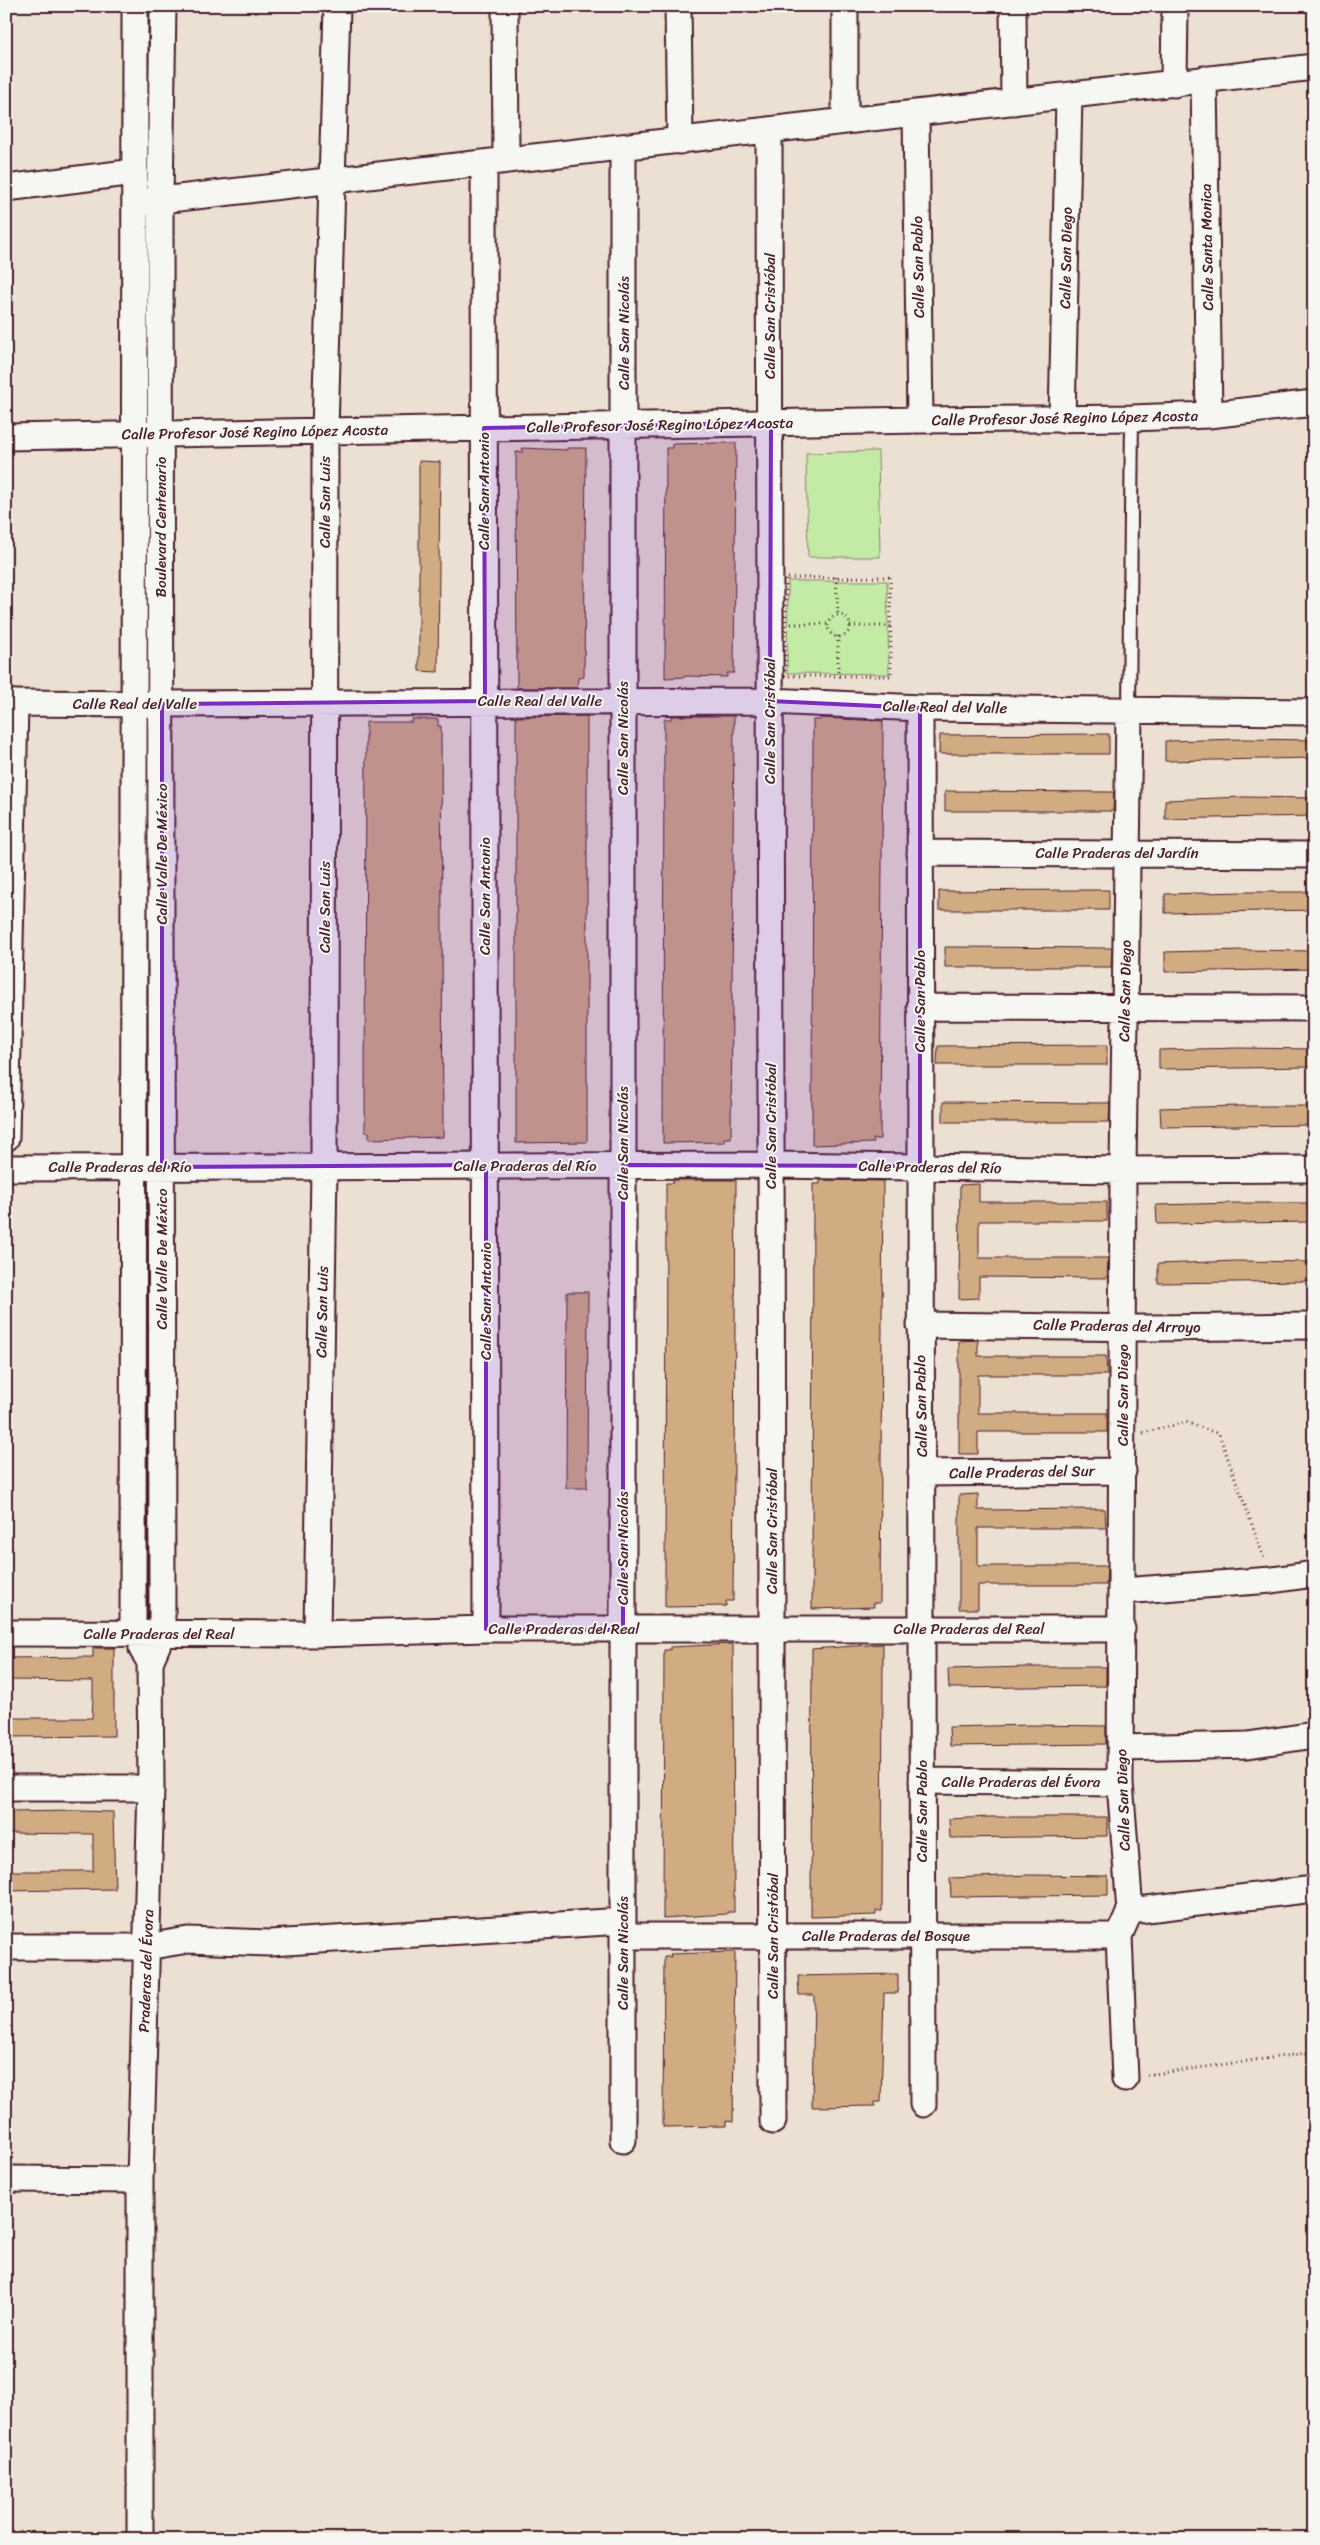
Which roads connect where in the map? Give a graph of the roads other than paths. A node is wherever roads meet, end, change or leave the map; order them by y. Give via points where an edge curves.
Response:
1 (135, 6) edge
2 (163, 6) edge
3 (337, 6) edge
4 (505, 6) edge
5 (678, 6) edge
6 (845, 6) edge
7 (1012, 6) edge
8 (1175, 6) edge
9 (1314, 67) edge
10 (1204, 79) junction
11 (1174, 84) junction
12 (1069, 96) junction
13 (1014, 102) junction
14 (916, 113) junction
15 (845, 121) junction
16 (769, 130) junction
17 (680, 140) junction
18 (623, 147) junction
19 (495, 161) junction
20 (134, 172) junction
21 (332, 179) junction
22 (6, 188) edge
23 (160, 199) junction
24 (135, 204) junction
25 (1314, 403) edge
26 (1209, 415) junction
27 (1132, 418) junction
28 (920, 420) junction
29 (1062, 420) junction
30 (771, 423) junction
31 (624, 426) junction
32 (484, 428) junction
33 (325, 431) junction
34 (161, 433) junction
35 (135, 434) junction
36 (6, 438) edge
37 (485, 701) junction
38 (623, 701) junction
39 (770, 701) junction
40 (11, 703) edge
41 (325, 703) junction
42 (135, 704) junction
43 (162, 704) junction
44 (920, 708) junction
45 (1129, 710) junction
46 (1314, 712) edge
47 (1127, 853) junction
48 (920, 854) junction
49 (1314, 855) edge
50 (920, 1007) junction
51 (1126, 1008) junction
52 (1314, 1008) edge
53 (6, 1138) edge
54 (623, 1165) junction
55 (486, 1166) junction
56 (771, 1166) junction
57 (920, 1166) junction
58 (134, 1167) junction
59 (162, 1167) junction
60 (6, 1168) edge
61 (324, 1168) junction
62 (1314, 1169) edge
63 (1123, 1170) junction
64 (920, 1325) junction
65 (1123, 1326) junction
66 (1314, 1326) edge
67 (1123, 1471) junction
68 (921, 1473) junction
69 (1314, 1574) edge
70 (1122, 1591) junction
71 (486, 1629) junction
72 (922, 1629) junction
73 (1122, 1629) junction
74 (623, 1630) junction
75 (772, 1630) junction
76 (6, 1633) edge
77 (133, 1634) junction
78 (162, 1634) junction
79 (317, 1634) junction
80 (150, 1662) junction
81 (1314, 1735) edge
82 (1121, 1748) junction
83 (922, 1781) junction
84 (1120, 1782) junction
85 (6, 1788) edge
86 (151, 1788) junction
87 (1314, 1889) edge
88 (1130, 1911) junction
89 (623, 1928) junction
90 (773, 1935) junction
91 (922, 1936) junction
92 (1119, 1936) junction
93 (146, 1946) junction
94 (6, 1947) edge
95 (1125, 2078) road end
96 (923, 2104) dead end
97 (773, 2121) dead end
98 (623, 2140) dead end
99 (6, 2179) edge
100 (140, 2180) junction
101 (140, 2539) edge

1 - 20 street, Boulevard Centenario
2 - 23 street, Boulevard Centenario
3 - 21 street, Calle San Luis
4 - 19 street, Calle San Antonio
5 - 17 street
6 - 15 street
7 - 13 street
8 - 11 street
9 - 10 street
10 - 11 street
10 - 26 street, Calle Santa Monica
11 - 12 street
12 - 13 street
12 - 29 street, Calle San Diego
13 - 14 street
14 - 15 street
14 - 28 street, Calle San Pablo
15 - 16 street
16 - 17 street
16 - 30 street, Calle San Cristóbal
17 - 18 street
18 - 19 street
18 - 31 street, Calle San Nicolás
19 - 21 street
19 - 32 street, Calle San Antonio
20 - 22 street
20 - 24 street, Boulevard Centenario
21 - 23 street
21 - 33 street, Calle San Luis
23 - 24 street
23 - 34 street, Boulevard Centenario
24 - 35 street, Boulevard Centenario
25 - 26 street, Calle Profesor José Regino López Acosta
26 - 27 street, Calle Profesor José Regino López Acosta
27 - 29 street, Calle Profesor José Regino López Acosta
27 - 45 lane
28 - 29 street, Calle Profesor José Regino López Acosta
28 - 30 street, Calle Profesor José Regino López Acosta
30 - 31 street, Calle Profesor José Regino López Acosta
30 - 39 street, Calle San Cristóbal
31 - 32 street, Calle Profesor José Regino López Acosta
31 - 38 street, Calle San Nicolás
32 - 33 street, Calle Profesor José Regino López Acosta
32 - 37 street, Calle San Antonio
33 - 34 street, Calle Profesor José Regino López Acosta
33 - 41 street, Calle San Luis
34 - 35 street, Calle Profesor José Regino López Acosta
34 - 43 street, Boulevard Centenario
35 - 36 street, Calle Profesor José Regino López Acosta
35 - 42 street, Boulevard Centenario
37 - 38 street, Calle Real del Valle
37 - 41 street, Calle Real del Valle
37 - 55 street, Calle San Antonio
38 - 39 street, Calle Real del Valle
38 - 54 street, Calle San Nicolás
39 - 44 street, Calle Real del Valle
39 - 56 street, Calle San Cristóbal
40 - 42 street, Calle Real del Valle
40 - 53 street
41 - 43 street, Calle Real del Valle
41 - 61 street, Calle San Luis
42 - 43 street, Calle Real del Valle
42 - 58 street, Calle Valle De México
43 - 59 street, Calle Valle De México
44 - 45 street, Calle Real del Valle
44 - 48 street, Calle San Pablo
45 - 46 street, Calle Real del Valle
45 - 47 street, Calle San Diego
47 - 48 street, Calle Praderas del Jardín
47 - 49 street, Calle Praderas del Jardín
47 - 51 street, Calle San Diego
48 - 50 street, Calle San Pablo
50 - 51 street
50 - 57 street, Calle San Pablo
51 - 52 street
51 - 63 street, Calle San Diego
54 - 55 street, Calle Praderas del Río
54 - 56 street, Calle Praderas del Río
54 - 74 street, Calle San Nicolás
55 - 61 street, Calle Praderas del Río
55 - 71 street, Calle San Antonio
56 - 57 street, Calle Praderas del Río
56 - 75 street, Calle San Cristóbal
57 - 63 street, Calle Praderas del Río
57 - 64 street, Calle San Pablo
58 - 59 street, Calle Praderas del Río
58 - 60 street, Calle Praderas del Río
58 - 77 street, Calle Valle De México
59 - 61 street, Calle Praderas del Río
59 - 78 street, Calle Valle De México
61 - 79 street, Calle San Luis
62 - 63 street, Calle Praderas del Río
63 - 65 street, Calle San Diego
64 - 65 street, Calle Praderas del Arroyo
64 - 68 street, Calle San Pablo
65 - 66 street, Calle Praderas del Arroyo
65 - 67 street, Calle San Diego
67 - 68 street, Calle Praderas del Sur
67 - 70 street, Calle San Diego
68 - 72 street, Calle San Pablo
69 - 70 street
70 - 73 street, Calle San Diego
71 - 74 street, Calle Praderas del Real
71 - 79 street, Calle Praderas del Real
72 - 73 street, Calle Praderas del Real
72 - 75 street, Calle Praderas del Real
72 - 83 street, Calle San Pablo
73 - 82 street, Calle San Diego
74 - 75 street, Calle Praderas del Real
74 - 89 street, Calle San Nicolás
75 - 90 street, Calle San Cristóbal
76 - 77 street, Calle Praderas del Real
77 - 78 street, Calle Praderas del Real
77 - 80 street
78 - 79 street, Calle Praderas del Real
78 - 80 street, Calle Valle De México
80 - 86 street, Praderas del Évora
81 - 82 street via 1248,1745
82 - 84 street, Calle San Diego
83 - 84 street, Calle Praderas del Évora
83 - 91 street, Calle San Pablo
84 - 88 street, Calle San Diego
85 - 86 street
86 - 93 street, Praderas del Évora
87 - 88 street
88 - 92 street, Calle San Diego
89 - 90 street, Calle Praderas del Bosque
89 - 93 street, Calle Praderas del Bosque via 270,1943 188,1940
89 - 98 street, Calle San Nicolás
90 - 91 street, Calle Praderas del Bosque
90 - 97 street, Calle San Cristóbal
91 - 92 street, Calle Praderas del Bosque
91 - 96 street, Calle San Pablo
92 - 95 street, Calle San Diego
93 - 94 street
93 - 100 street, Praderas del Évora
99 - 100 street
100 - 101 street, Praderas del Évora

